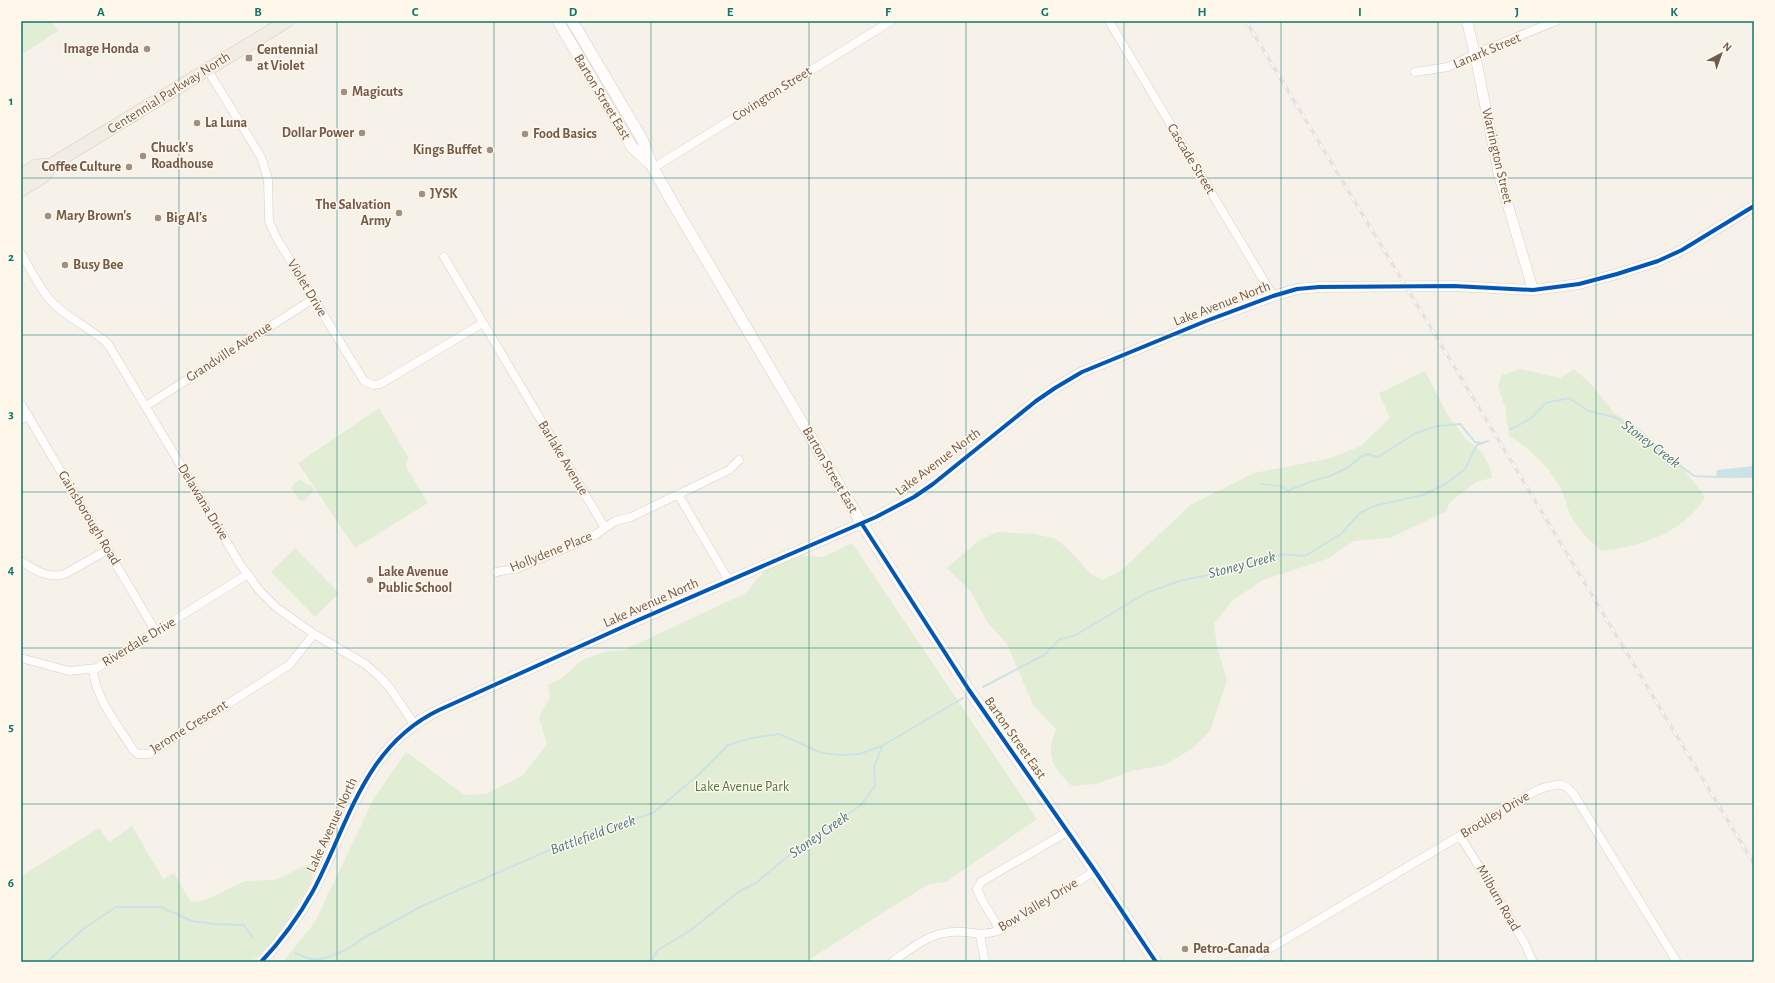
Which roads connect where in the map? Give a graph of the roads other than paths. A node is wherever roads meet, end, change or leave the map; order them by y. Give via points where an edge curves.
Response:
1 (287, 21) edge
2 (558, 21) edge
3 (572, 21) edge
4 (892, 21) edge
5 (1109, 21) edge
6 (1467, 21) edge
7 (1556, 21) edge
8 (1475, 54) junction
9 (207, 69) junction
10 (1415, 72) dead end
11 (51, 165) junction
12 (653, 168) junction
13 (21, 176) edge
14 (21, 190) edge
15 (1754, 206) edge
16 (21, 253) edge
17 (444, 257) dead end
18 (1533, 290) junction
19 (1273, 296) junction
20 (313, 299) junction
21 (483, 323) junction
22 (21, 404) edge
23 (146, 406) junction
24 (25, 417) edge
25 (739, 460) dead end
26 (678, 494) junction
27 (862, 524) junction
28 (605, 528) junction
29 (107, 550) junction
30 (21, 561) edge
31 (496, 572) dead end
32 (248, 574) junction
33 (729, 581) junction
34 (156, 632) junction
35 (314, 634) junction
36 (21, 658) edge
37 (93, 669) junction
38 (414, 724) junction
39 (1067, 832) junction
40 (1460, 836) junction
41 (1095, 871) junction
42 (1000, 930) junction
43 (980, 935) junction
44 (261, 962) edge
45 (892, 962) edge
46 (985, 962) edge
47 (1156, 962) edge
48 (1247, 962) edge
49 (1533, 962) edge
50 (1677, 962) edge

1 - 9 main road, Centennial Parkway North
2 - 12 main road, Barton Street East via 632,147
3 - 12 main road, Barton Street East via 642,139
4 - 12 street, Covington Street
5 - 19 street, Cascade Street
6 - 8 street, Warrington Street
7 - 8 street, Lanark Street
8 - 10 street, Lanark Street via 1448,68
8 - 18 street, Warrington Street via 1499,175
9 - 11 main road, Centennial Parkway North
9 - 20 street, Violet Drive via 260,154 266,171 271,227
11 - 13 main road, Centennial Parkway North via 36,166
11 - 14 main road, Centennial Parkway North via 44,176
12 - 27 main road, Barton Street East
15 - 18 street, Lake Avenue North via 1682,250 1658,261 1579,284
16 - 23 street, Delawana Drive via 49,299 108,344
17 - 21 street, Barlake Avenue
18 - 19 street, Lake Avenue North via 1454,286 1319,287
19 - 27 street, Lake Avenue North via 1079,374 1036,401 914,497
20 - 21 street, Violet Drive via 364,381 372,386 380,384
20 - 23 street, Grandville Avenue
21 - 28 street, Barlake Avenue
22 - 24 street, Gainsborough Road
23 - 32 street, Delawana Drive
24 - 29 street, Gainsborough Road
25 - 26 street via 729,470
26 - 28 street via 631,517 615,521
26 - 33 street
27 - 33 street, Lake Avenue North
27 - 39 main road, Barton Street East via 969,690
28 - 31 street, Hollydene Place via 582,541 518,568
29 - 30 street via 57,576 42,574
29 - 34 street, Gainsborough Road
32 - 34 street, Riverdale Drive
32 - 35 street, Delawana Drive via 259,590 277,608
33 - 38 street, Lake Avenue North via 439,710
34 - 37 street, Riverdale Drive
35 - 37 street, Jerome Crescent via 289,665 149,754 138,754 133,750 102,700
35 - 38 street, Delawana Drive via 365,664 380,677
36 - 37 street, Riverdale Drive via 69,671
38 - 44 street, Lake Avenue North via 389,747 366,778 304,907
39 - 41 main road, Barton Street East
39 - 42 street via 981,882 977,889
40 - 48 street, Brockley Drive
40 - 49 street, Milburn Road via 1525,944
40 - 50 street, Brockley Drive via 1537,790 1556,784 1564,785 1579,802
41 - 42 street, Bow Valley Drive
41 - 47 main road, Barton Street East
42 - 43 street, Bow Valley Drive
43 - 45 street, Bow Valley Drive via 953,932 936,934
43 - 46 street

